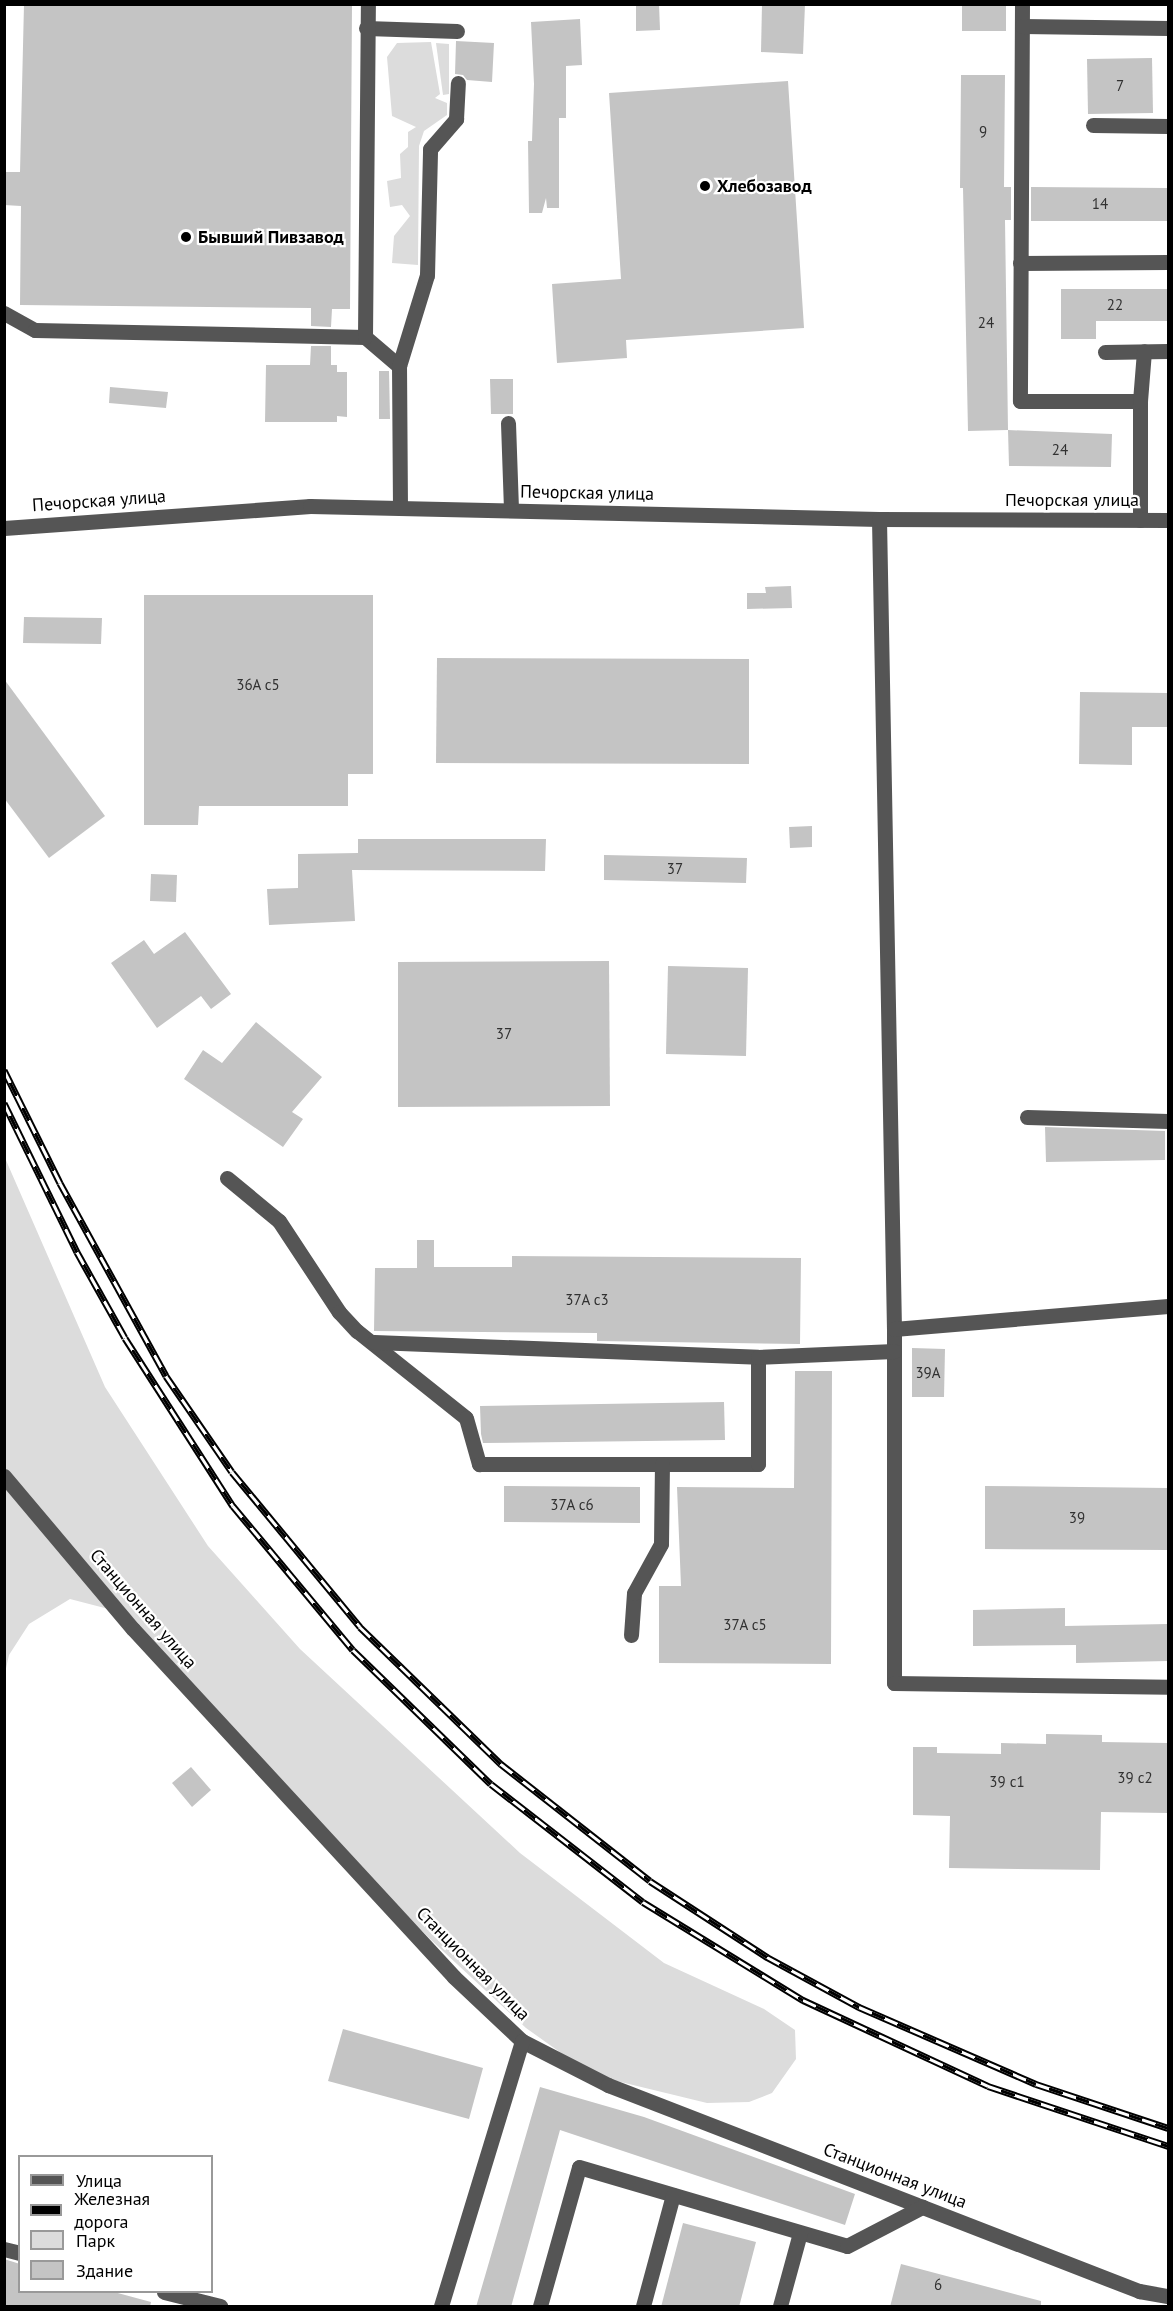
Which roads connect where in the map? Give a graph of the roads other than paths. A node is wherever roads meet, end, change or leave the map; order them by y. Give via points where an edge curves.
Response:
1 (368, 4) edge
2 (1022, 4) edge
3 (1022, 26) junction
4 (366, 28) junction
5 (1168, 28) edge
6 (457, 31) dead end
7 (458, 83) dead end
8 (1093, 125) dead end
9 (1168, 126) edge
10 (1168, 262) edge
11 (1020, 263) junction
12 (4, 313) edge
13 (365, 337) junction
14 (1144, 351) junction
15 (1168, 351) edge
16 (1106, 352) dead end
17 (399, 366) junction
18 (1140, 401) junction
19 (508, 423) dead end
20 (400, 508) junction
21 (511, 510) junction
22 (879, 519) junction
23 (1140, 520) junction
24 (1168, 520) edge
25 (4, 528) edge
26 (1027, 1117) dead end
27 (1168, 1121) edge
28 (227, 1178) dead end
29 (1168, 1306) edge
30 (894, 1329) junction
31 (374, 1342) junction
32 (894, 1351) junction
33 (758, 1357) junction
34 (662, 1464) junction
35 (4, 1476) edge
36 (632, 1635) dead end
37 (1168, 1687) edge
38 (522, 2041) junction
39 (673, 2195) junction
40 (922, 2207) junction
41 (800, 2233) junction
42 (168, 2293) edge
43 (1168, 2296) edge
44 (220, 2307) edge
45 (441, 2307) edge
46 (540, 2307) edge
47 (643, 2307) edge
48 (780, 2307) edge

1 - 4 street
2 - 3 street
3 - 5 street
3 - 11 street
4 - 6 street
4 - 13 street
7 - 17 street via 456,119 430,149 427,275
8 - 9 street
10 - 11 street
11 - 18 street via 1020,401
12 - 13 street via 34,330
13 - 17 street
14 - 15 street
14 - 16 street
14 - 18 street
17 - 20 street
18 - 23 street
19 - 21 street
20 - 21 street, Печорская улица
20 - 25 street, Печорская улица via 310,506
21 - 22 street, Печорская улица
22 - 23 street, Печорская улица
22 - 30 street
23 - 24 street, Печорская улица
26 - 27 street
28 - 31 street via 279,1221 339,1312
29 - 30 street
30 - 32 street
31 - 33 street
31 - 34 street via 466,1418 479,1464
32 - 33 street
32 - 37 street via 894,1683
33 - 34 street via 758,1464
34 - 36 street via 661,1544 634,1593
35 - 38 street, Станционная улица via 141,1638 454,1977
38 - 40 street, Станционная улица via 608,2085
38 - 45 street
39 - 41 street
39 - 46 street via 579,2167
39 - 47 street
40 - 41 street via 847,2246
40 - 43 street, Станционная улица via 1139,2291
41 - 48 street
42 - 44 street

